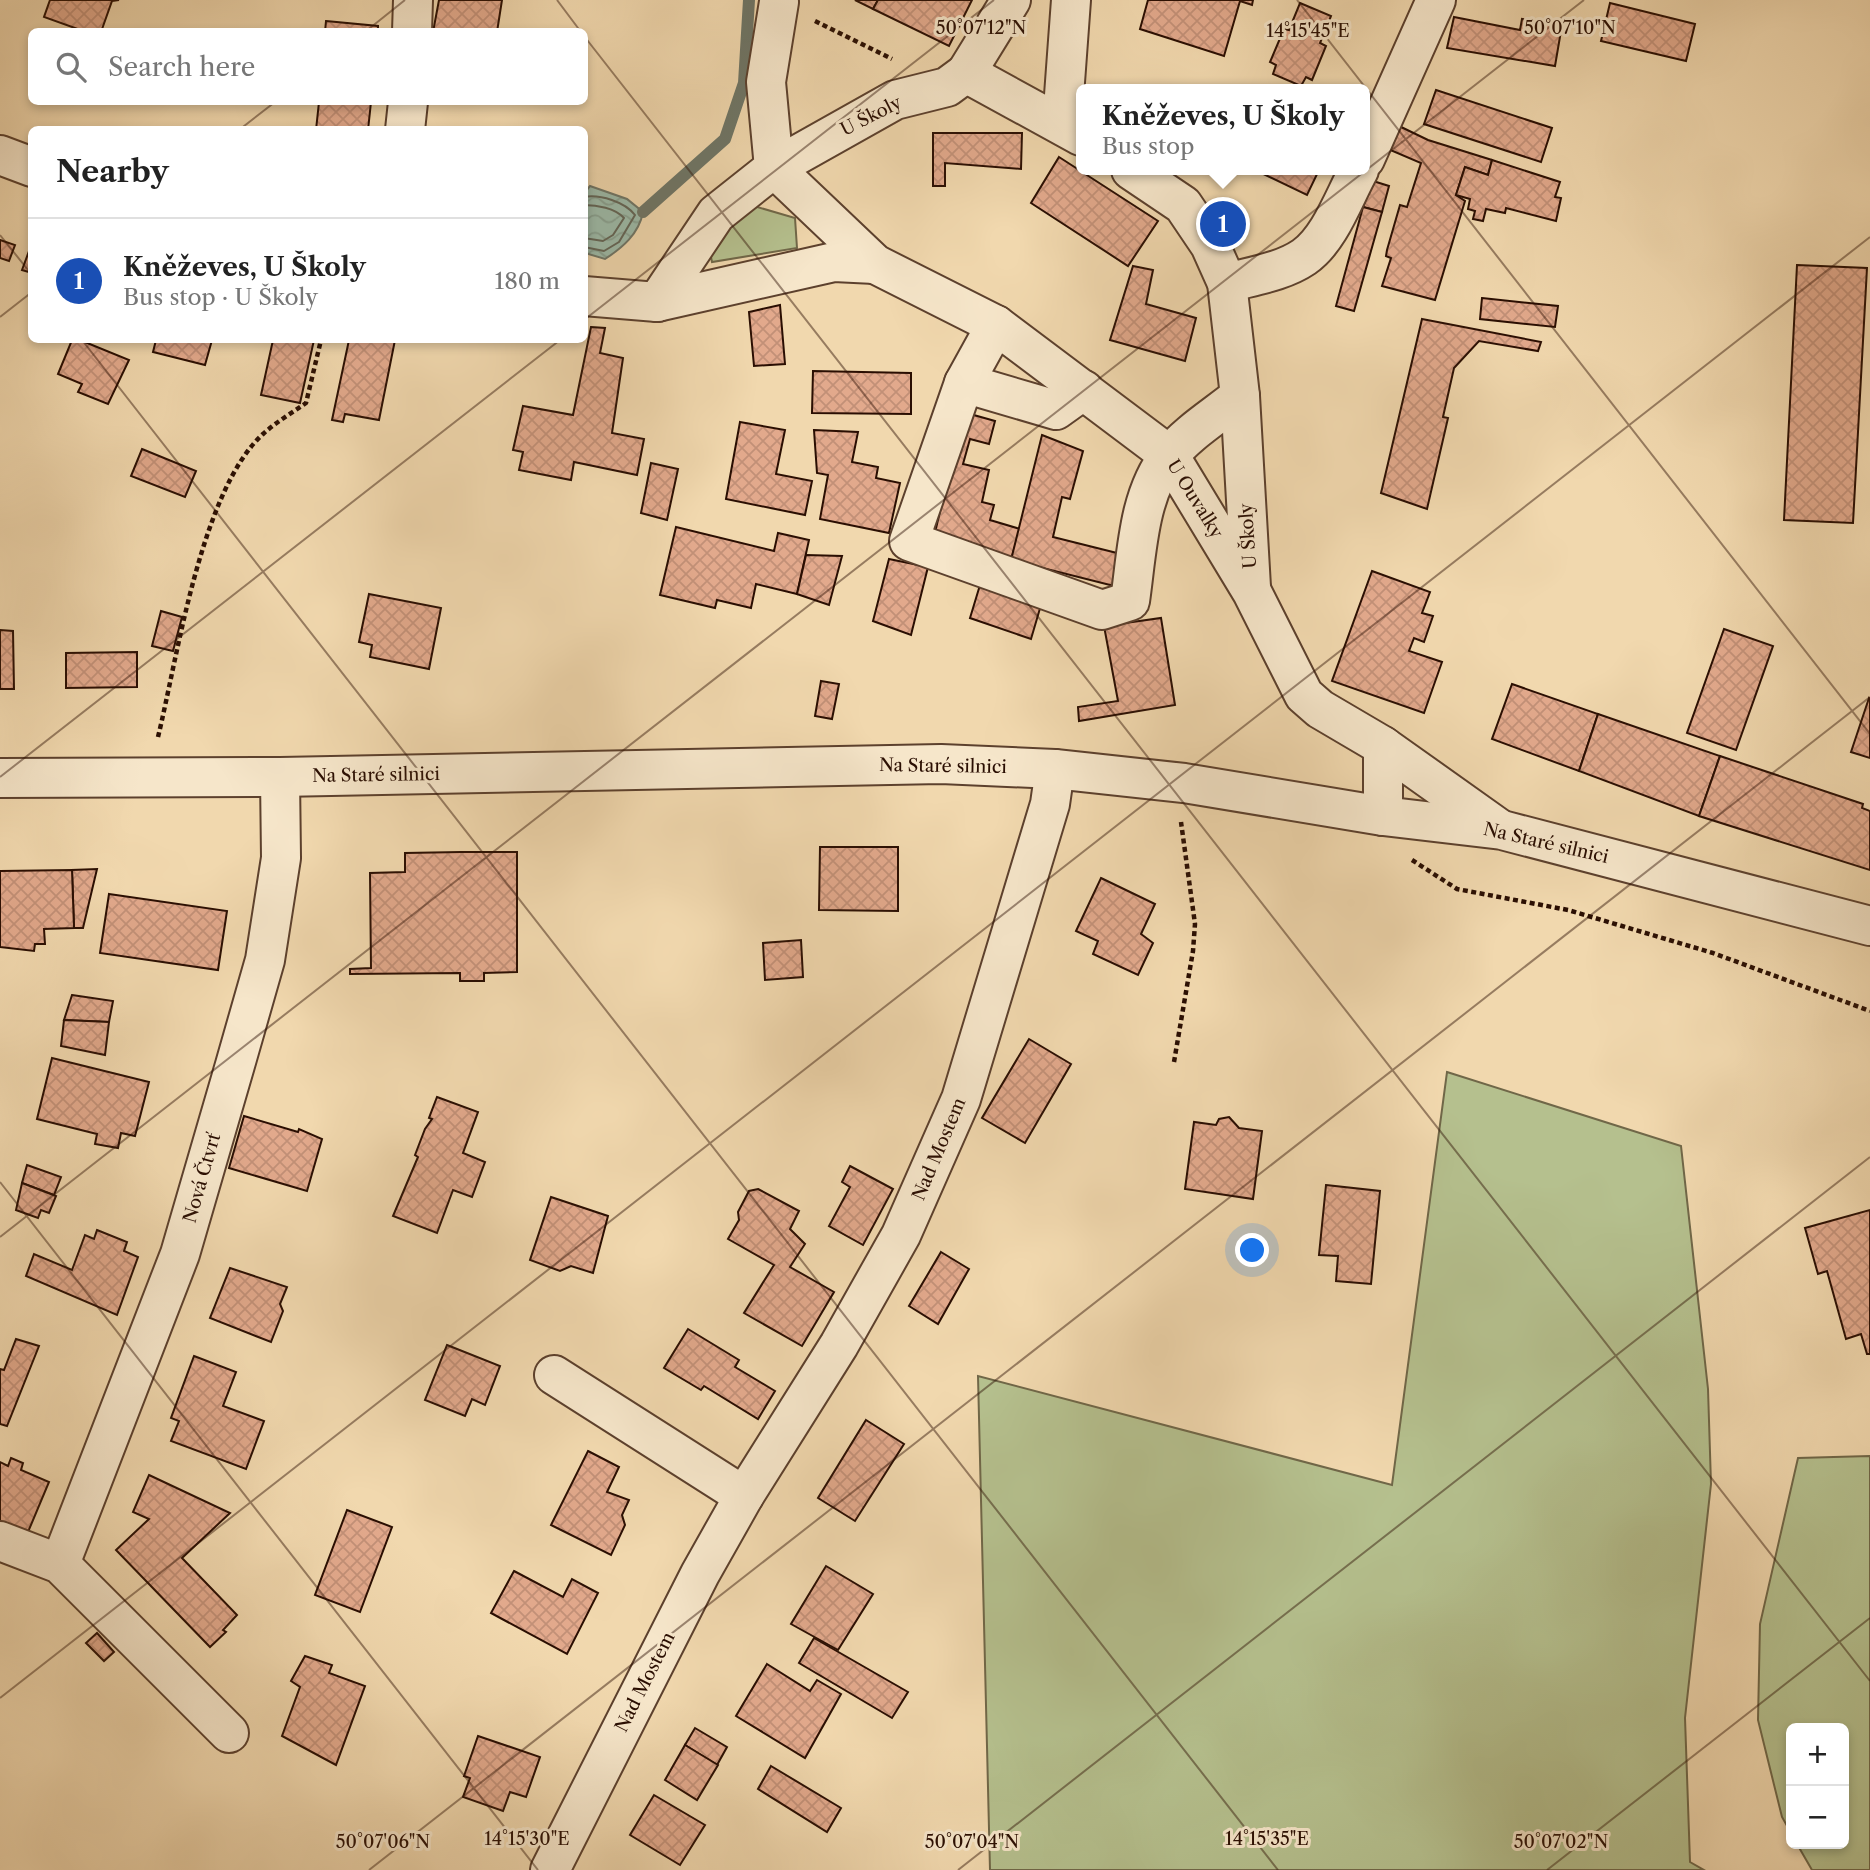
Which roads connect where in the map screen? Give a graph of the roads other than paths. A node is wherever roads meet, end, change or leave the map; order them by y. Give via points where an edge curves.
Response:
1 (413, 0) edge
2 (1011, 0) edge
3 (1071, 0) edge
4 (1436, 0) edge
5 (779, 2) road end
6 (412, 28) edge
7 (956, 80) junction
8 (408, 105) edge
9 (405, 126) edge
10 (1072, 130) edge
11 (1370, 148) edge
12 (0, 155) edge
13 (28, 166) edge
14 (774, 168) junction
15 (1138, 175) edge
16 (1356, 175) edge
17 (875, 264) junction
18 (1227, 283) junction
19 (588, 296) edge
20 (657, 302) junction
21 (996, 325) junction
22 (964, 383) junction
23 (1084, 390) junction
24 (1240, 396) junction
25 (1170, 455) junction
26 (1252, 592) junction
27 (1383, 746) junction
28 (1055, 769) junction
29 (280, 777) junction
30 (0, 778) edge
31 (1382, 816) junction
32 (1502, 830) junction
33 (1870, 926) edge
34 (554, 1375) dead end
35 (744, 1496) junction
36 (0, 1541) edge
37 (60, 1564) junction
38 (229, 1733) dead end
39 (550, 1870) edge

1 - 6 street
2 - 7 street
3 - 10 street
4 - 11 street
5 - 14 street via 766,82
7 - 10 street
7 - 14 street, U Školy via 895,100
8 - 9 street
12 - 13 street
14 - 17 street, U Ouvalky
14 - 20 street via 716,214
15 - 18 street, U Školy via 1183,205 1210,245
16 - 18 street via 1320,241 1304,257
17 - 20 street, U Ouvalky via 834,262
17 - 21 street, U Ouvalky
18 - 24 street, U Školy
19 - 20 street, U Ouvalky
21 - 22 street
21 - 23 street, U Ouvalky
22 - 23 street via 1056,410
22 - 25 street via 909,541 1102,610 1130,601 1143,516 1152,485
23 - 25 street, U Ouvalky
24 - 25 street
24 - 26 street, U Školy
25 - 26 street, U Ouvalky
26 - 27 street, U Ouvalky via 1304,695
27 - 31 street
27 - 32 street, U Ouvalky
28 - 29 street, Na Staré silnici via 941,764
28 - 31 street, Na Staré silnici via 1184,783
28 - 35 street, Nad Mostem via 1050,804 956,1112 901,1235 839,1345
29 - 30 street, Na Staré silnici
29 - 37 street, Nová Čtvrť via 279,870 265,960 236,1065 180,1254
31 - 32 street, Na Staré silnici
32 - 33 street, Na Staré silnici
34 - 35 street
35 - 39 street, Nad Mostem
36 - 37 street
37 - 38 street

